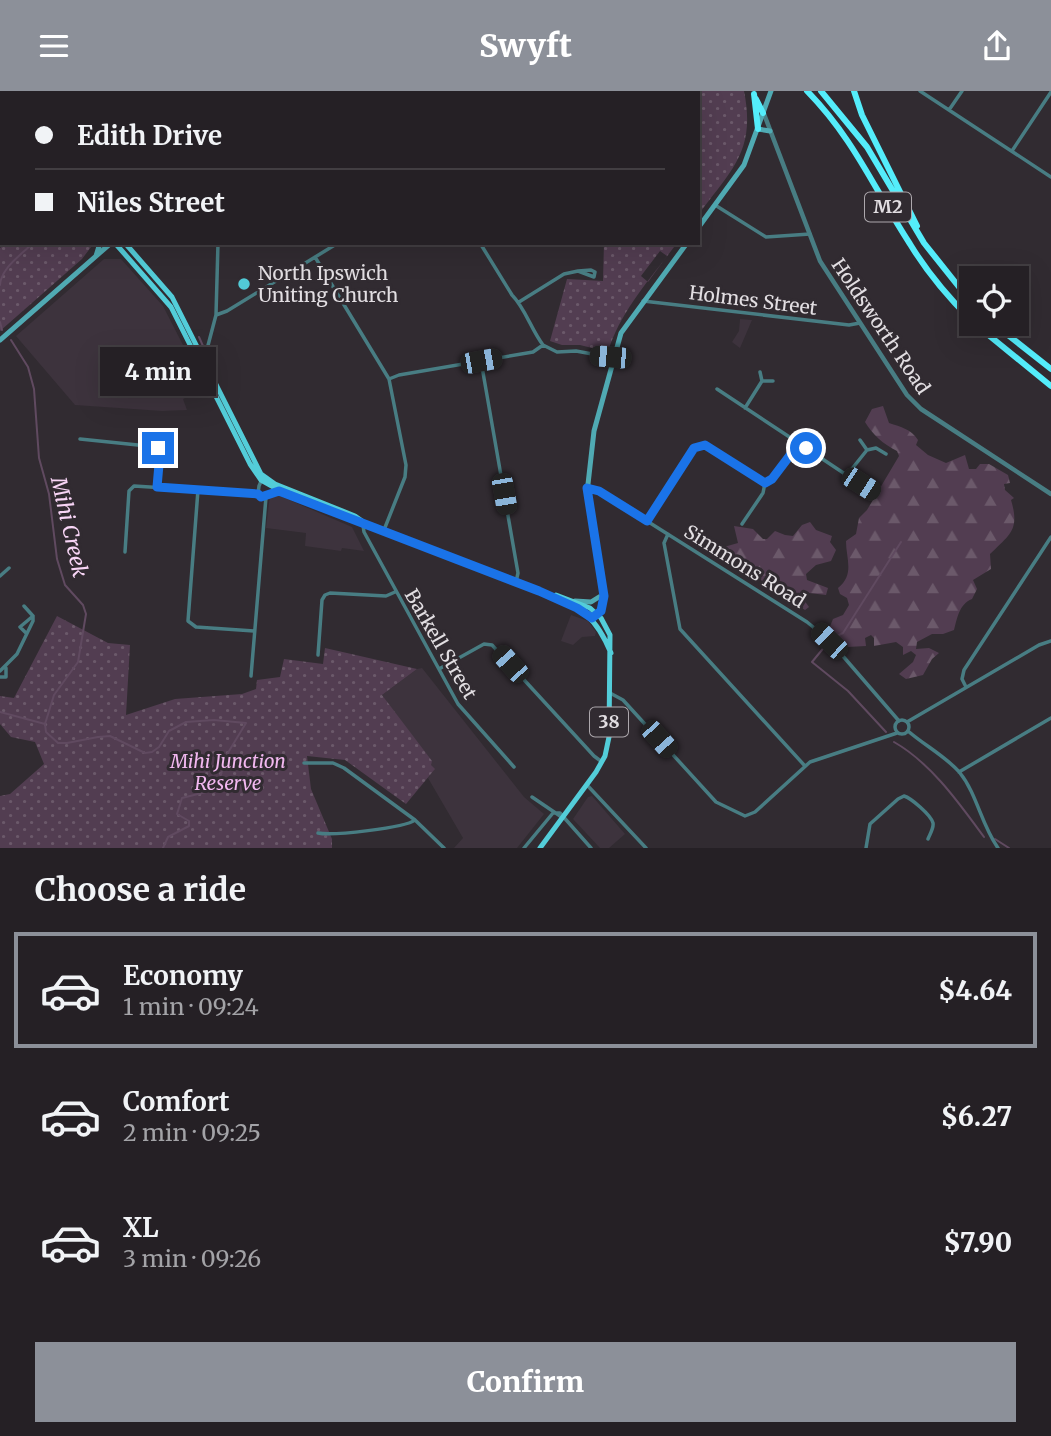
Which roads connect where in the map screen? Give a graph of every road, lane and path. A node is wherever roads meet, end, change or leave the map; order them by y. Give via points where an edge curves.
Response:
1 (771, 91) edge
2 (807, 91) edge
3 (821, 91) edge
4 (854, 91) edge
5 (920, 91) edge
6 (962, 91) edge
7 (754, 92) edge
8 (1051, 92) edge
9 (949, 110) junction
10 (763, 113) junction
11 (758, 129) junction
12 (771, 131) junction
13 (1012, 152) junction
14 (1051, 177) edge
15 (715, 205) junction
16 (700, 225) edge
17 (917, 231) junction
18 (810, 234) junction
19 (99, 245) edge
20 (110, 245) edge
21 (115, 245) edge
22 (127, 245) edge
23 (218, 245) edge
24 (335, 245) edge
25 (481, 245) edge
26 (685, 245) edge
27 (96, 256) junction
28 (315, 257) junction
29 (578, 271) dead end
30 (959, 287) edge
31 (643, 301) junction
32 (519, 302) junction
33 (959, 307) edge
34 (216, 316) junction
35 (860, 323) junction
36 (990, 336) edge
37 (1009, 336) edge
38 (0, 340) edge
39 (543, 345) junction
40 (200, 357) junction
41 (614, 358) junction
42 (481, 361) junction
43 (1051, 369) edge
44 (760, 372) dead end
45 (389, 379) junction
46 (762, 381) junction
47 (773, 381) dead end
48 (1051, 386) edge
49 (717, 389) dead end
50 (745, 408) junction
51 (80, 439) dead end
52 (860, 440) dead end
53 (798, 447) junction
54 (867, 450) junction
55 (886, 454) dead end
56 (847, 475) junction
57 (263, 479) junction
58 (765, 483) junction
59 (157, 487) junction
60 (587, 488) junction
61 (198, 490) junction
62 (273, 491) junction
63 (875, 493) dead end
64 (258, 494) junction
65 (1051, 494) edge
66 (647, 521) junction
67 (364, 523) junction
68 (742, 524) dead end
69 (384, 530) junction
70 (668, 534) junction
71 (1051, 537) edge
72 (125, 552) dead end
73 (9, 568) dead end
74 (0, 576) edge
75 (516, 582) junction
76 (603, 587) junction
77 (539, 591) junction
78 (395, 592) junction
79 (599, 597) junction
80 (575, 601) junction
81 (24, 606) dead end
82 (33, 615) junction
83 (593, 615) junction
84 (254, 632) junction
85 (26, 634) junction
86 (1051, 641) edge
87 (318, 655) dead end
88 (6, 666) junction
89 (439, 669) junction
90 (0, 671) edge
91 (251, 676) dead end
92 (0, 677) edge
93 (965, 687) junction
94 (610, 693) junction
95 (1051, 717) edge
96 (899, 721) junction
97 (907, 722) junction
98 (908, 731) junction
99 (895, 734) junction
100 (304, 762) dead end
101 (602, 762) junction
102 (805, 766) junction
103 (514, 767) dead end
104 (959, 772) junction
105 (587, 785) junction
106 (532, 797) dead end
107 (570, 809) junction
108 (553, 812) junction
109 (563, 818) junction
110 (415, 820) junction
111 (318, 833) dead end
112 (928, 839) dead end
113 (444, 848) edge
114 (524, 848) edge
115 (540, 848) edge
116 (591, 848) edge
117 (646, 848) edge
118 (866, 848) edge
119 (998, 848) edge

1 - 10 main road
2 - 33 highway, M2 via 838,125 920,261
3 - 17 highway, M2 via 867,147
4 - 17 highway via 917,222
5 - 9 street
6 - 9 street
7 - 10 highway
7 - 11 highway
8 - 13 street
9 - 13 street
10 - 11 main road
10 - 12 street, Holdsworth Road
11 - 12 main road
11 - 15 main road via 744,165
12 - 18 street, Holdsworth Road
13 - 14 street
15 - 16 main road
15 - 18 street via 766,237
17 - 30 highway, M2
18 - 35 street, Holdsworth Road via 824,268
19 - 27 main road
20 - 27 main road
21 - 40 main road via 166,299
22 - 40 main road via 172,297
23 - 34 street
24 - 28 street
25 - 32 street
26 - 31 main road
27 - 38 main road
28 - 34 street
28 - 45 street
29 - 32 street via 564,274
31 - 35 street, Holmes Street
31 - 41 main road via 621,333
32 - 39 street
34 - 40 street via 206,353
35 - 65 street, Holdsworth Road via 914,403
36 - 48 highway, M2
37 - 43 highway
39 - 41 street via 557,352
39 - 42 street via 535,351
40 - 57 main road
41 - 60 main road via 594,432
42 - 45 street
42 - 75 street
44 - 46 street
45 - 69 street via 406,465
46 - 47 street
46 - 50 street
49 - 50 street
50 - 53 street
51 - 59 street via 158,448
52 - 54 street
53 - 56 street
53 - 58 street
54 - 55 street via 876,448
54 - 56 street
56 - 63 street
57 - 62 main road
57 - 64 street
58 - 66 street via 700,445
58 - 68 street
59 - 61 street
59 - 72 street via 137,485 129,491
60 - 66 street, Simmons Road
60 - 76 main road
61 - 64 street
61 - 84 street via 188,618 197,627
62 - 64 street via 261,497
62 - 67 main road
62 - 84 street
66 - 70 street, Simmons Road
67 - 69 main road
67 - 78 street, Barkell Street via 364,533
69 - 75 main road
70 - 96 street, Simmons Road via 817,630
70 - 102 street via 664,543 680,629
71 - 93 street via 964,670
73 - 74 street
75 - 77 main road
76 - 79 main road
76 - 83 main road via 604,599
77 - 80 main road
77 - 83 main road
78 - 87 street via 386,596 325,595
78 - 89 street, Barkell Street
79 - 80 main road via 590,603
79 - 83 main road
80 - 83 main road
81 - 82 street
82 - 85 street
82 - 85 street via 20,627
83 - 94 main road, 38 via 611,653
84 - 91 street
85 - 88 street
86 - 93 street
88 - 90 street
88 - 92 street via 6,677
89 - 101 street via 490,644
89 - 103 street, Barkell Street via 462,710
93 - 97 street
94 - 101 main road, 38 via 609,737
94 - 102 street via 623,700 716,801 740,814 755,812
95 - 104 street
96 - 97 street
96 - 99 street
97 - 98 street
98 - 99 street
98 - 104 street
99 - 102 street
100 - 110 street via 344,768
101 - 105 main road, 38
104 - 119 street
105 - 107 main road, 38
105 - 117 street
106 - 108 street
107 - 108 street
107 - 109 main road, 38
108 - 109 street
108 - 114 street
109 - 115 main road, 38
109 - 116 street
110 - 111 street
110 - 113 street
112 - 118 street via 932,820 904,796 870,824

